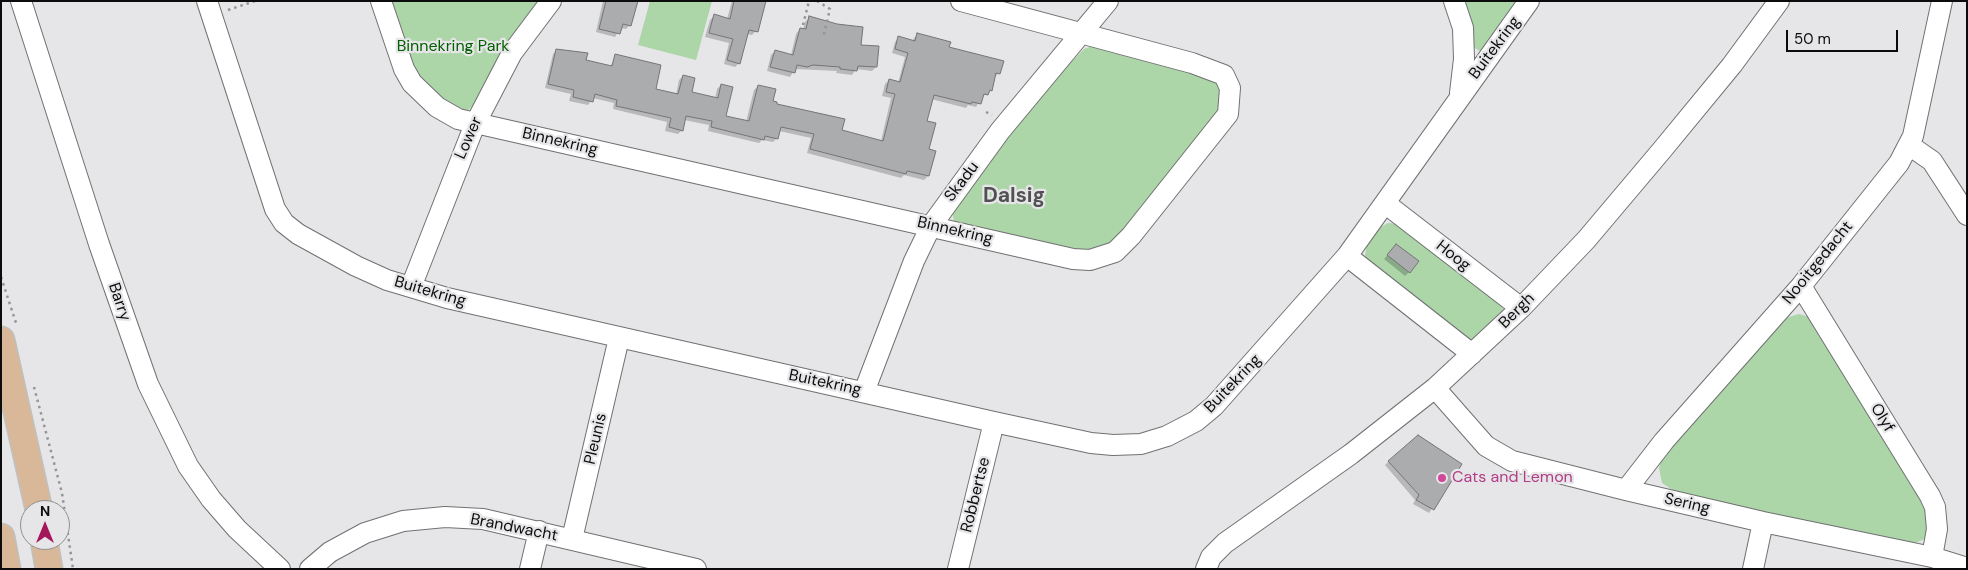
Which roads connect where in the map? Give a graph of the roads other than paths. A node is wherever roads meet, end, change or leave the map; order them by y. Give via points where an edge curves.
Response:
1 (21, 1) edge
2 (382, 1) edge
3 (551, 1) edge
4 (961, 1) edge
5 (1108, 1) edge
6 (1454, 1) edge
7 (1529, 1) edge
8 (1778, 1) edge
9 (1942, 1) edge
10 (209, 9) edge
11 (1084, 33) junction
12 (1460, 95) junction
13 (475, 124) junction
14 (1909, 145) junction
15 (1386, 204) junction
16 (1967, 215) edge
17 (931, 226) junction
18 (1348, 256) junction
19 (1801, 286) junction
20 (411, 287) junction
21 (1521, 308) junction
22 (619, 338) junction
23 (1, 340) edge
24 (1472, 354) junction
25 (1435, 388) junction
26 (864, 392) junction
27 (994, 422) junction
28 (1626, 490) junction
29 (37, 500) edge
30 (1763, 522) junction
31 (539, 531) junction
32 (1, 536) edge
33 (572, 540) junction
34 (46, 550) edge
35 (1932, 557) junction
36 (1967, 568) edge
37 (7, 569) edge
38 (49, 569) edge
39 (280, 569) edge
40 (310, 569) edge
41 (530, 569) edge
42 (696, 569) edge
43 (958, 569) edge
44 (1206, 569) edge
45 (1753, 569) edge

1 - 39 street, Barry via 148,384 188,466 211,499
2 - 13 street, Binnekring via 404,69 412,83 436,107
3 - 13 street, Lower via 512,53
4 - 11 street, Binnekring
5 - 11 street, Skadu
6 - 12 street, Buitekring via 1463,28
7 - 12 street, Buitekring
8 - 21 street, Bergh via 1732,65 1662,150 1586,240
9 - 14 street, Nooitgedacht
10 - 20 street, Buitekring via 267,190 284,222 298,234 356,266
11 - 17 street, Skadu via 1000,131
11 - 17 street, Binnekring via 1224,75 1230,88 1228,114 1131,236 1115,252 1104,257 1073,259
12 - 15 street, Buitekring
13 - 17 street, Binnekring
13 - 20 street, Lower
14 - 16 street via 1932,160
14 - 19 street, Nooitgedacht
15 - 18 street, Buitekring
15 - 21 street, Hoog
17 - 26 street, Skadu via 914,261
18 - 24 street
18 - 27 street, Buitekring via 1214,406 1196,421 1167,436 1141,444 1106,444
19 - 28 street, Nooitgedacht via 1664,441
19 - 35 street, Olyf via 1930,496 1935,507 1937,529
20 - 22 street, Buitekring
21 - 24 street, Bergh
22 - 26 street, Buitekring
22 - 33 street, Pleunis
23 - 29 main road
24 - 25 street, Bergh
25 - 28 street, Sering via 1486,446 1497,454 1528,466
25 - 44 street, Bergh via 1351,454 1225,544 1211,557
26 - 27 street, Buitekring
27 - 43 street, Robbertse
28 - 30 street, Sering
30 - 35 street, Sering
30 - 45 street
31 - 33 street, Brandwacht
31 - 40 street, Brandwacht via 483,519 445,517 403,521 365,533 330,552
31 - 41 street
32 - 37 main road
33 - 42 street, Brandwacht
34 - 38 main road
35 - 36 street, Sering

